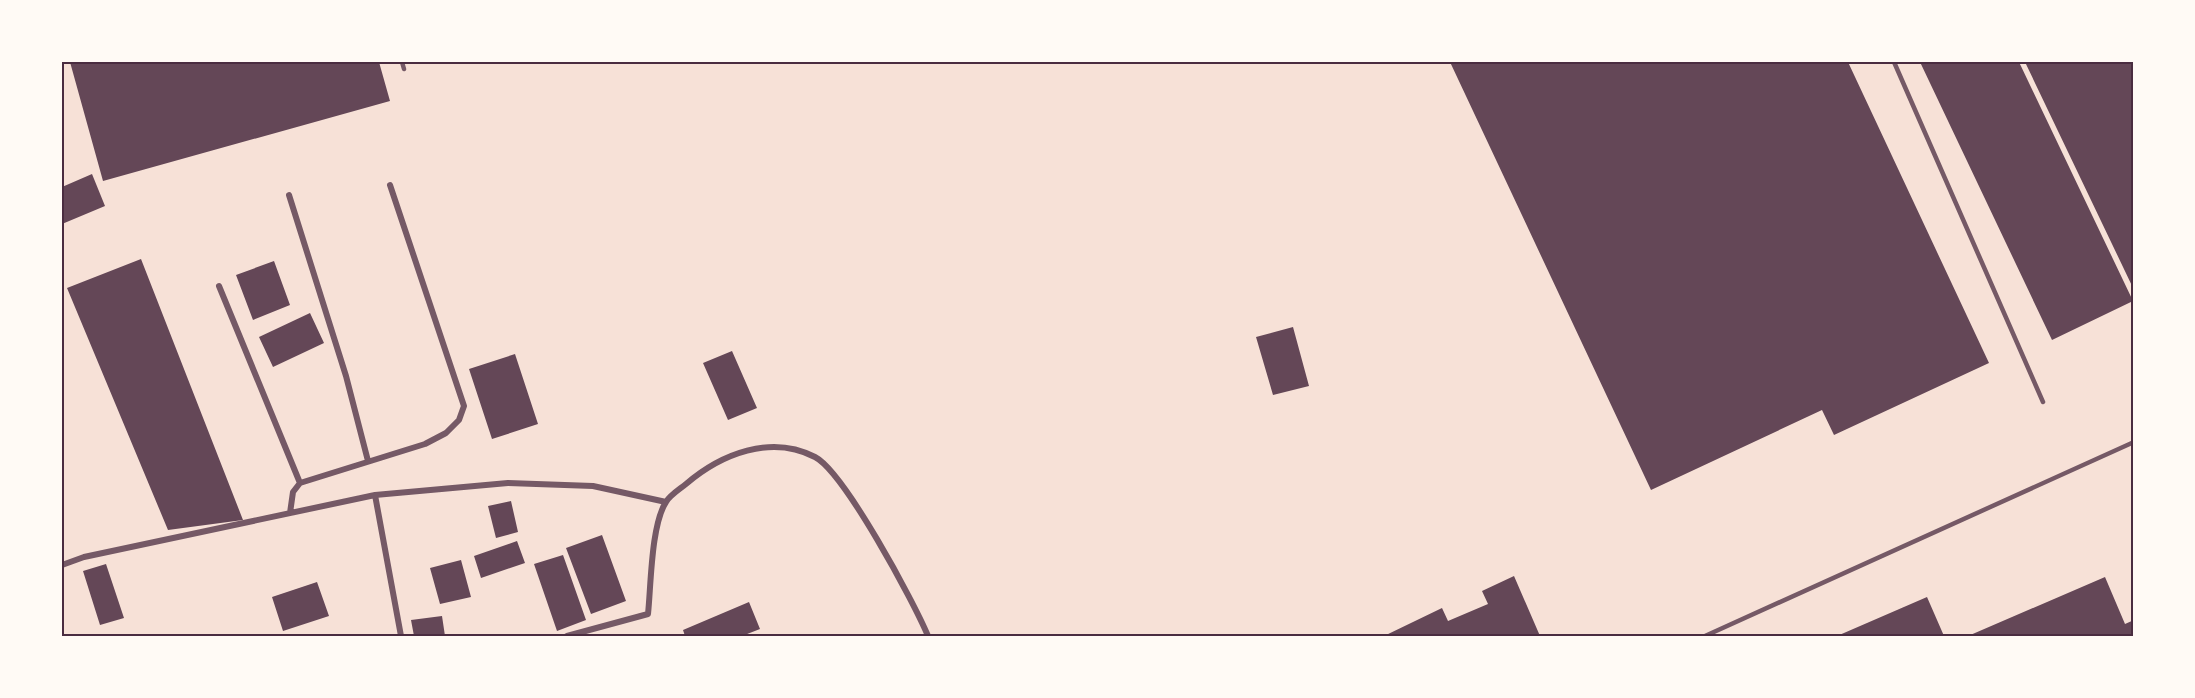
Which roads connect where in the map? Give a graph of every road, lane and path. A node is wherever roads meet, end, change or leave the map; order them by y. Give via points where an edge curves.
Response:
1 (402, 62) edge
2 (1894, 62) edge
3 (404, 69) dead end
4 (390, 185) dead end
5 (289, 195) dead end
6 (219, 286) dead end
7 (2043, 402) dead end
8 (2133, 442) edge
9 (368, 461) junction
10 (300, 483) junction
11 (375, 495) junction
12 (666, 502) junction
13 (290, 513) junction
14 (62, 565) edge
15 (401, 636) edge
16 (567, 636) edge
17 (928, 636) edge
18 (1705, 636) edge

1 - 3 lane
2 - 7 lane
4 - 9 street via 464,406 459,420 446,433 425,444
5 - 9 street via 346,376
6 - 10 street
8 - 18 lane
9 - 10 street
10 - 13 street via 293,492
11 - 12 street via 508,483 593,486
11 - 13 street
11 - 15 street
12 - 16 street via 656,534 648,614
12 - 17 street via 701,471 731,454 782,445 817,457 847,490
13 - 14 street

